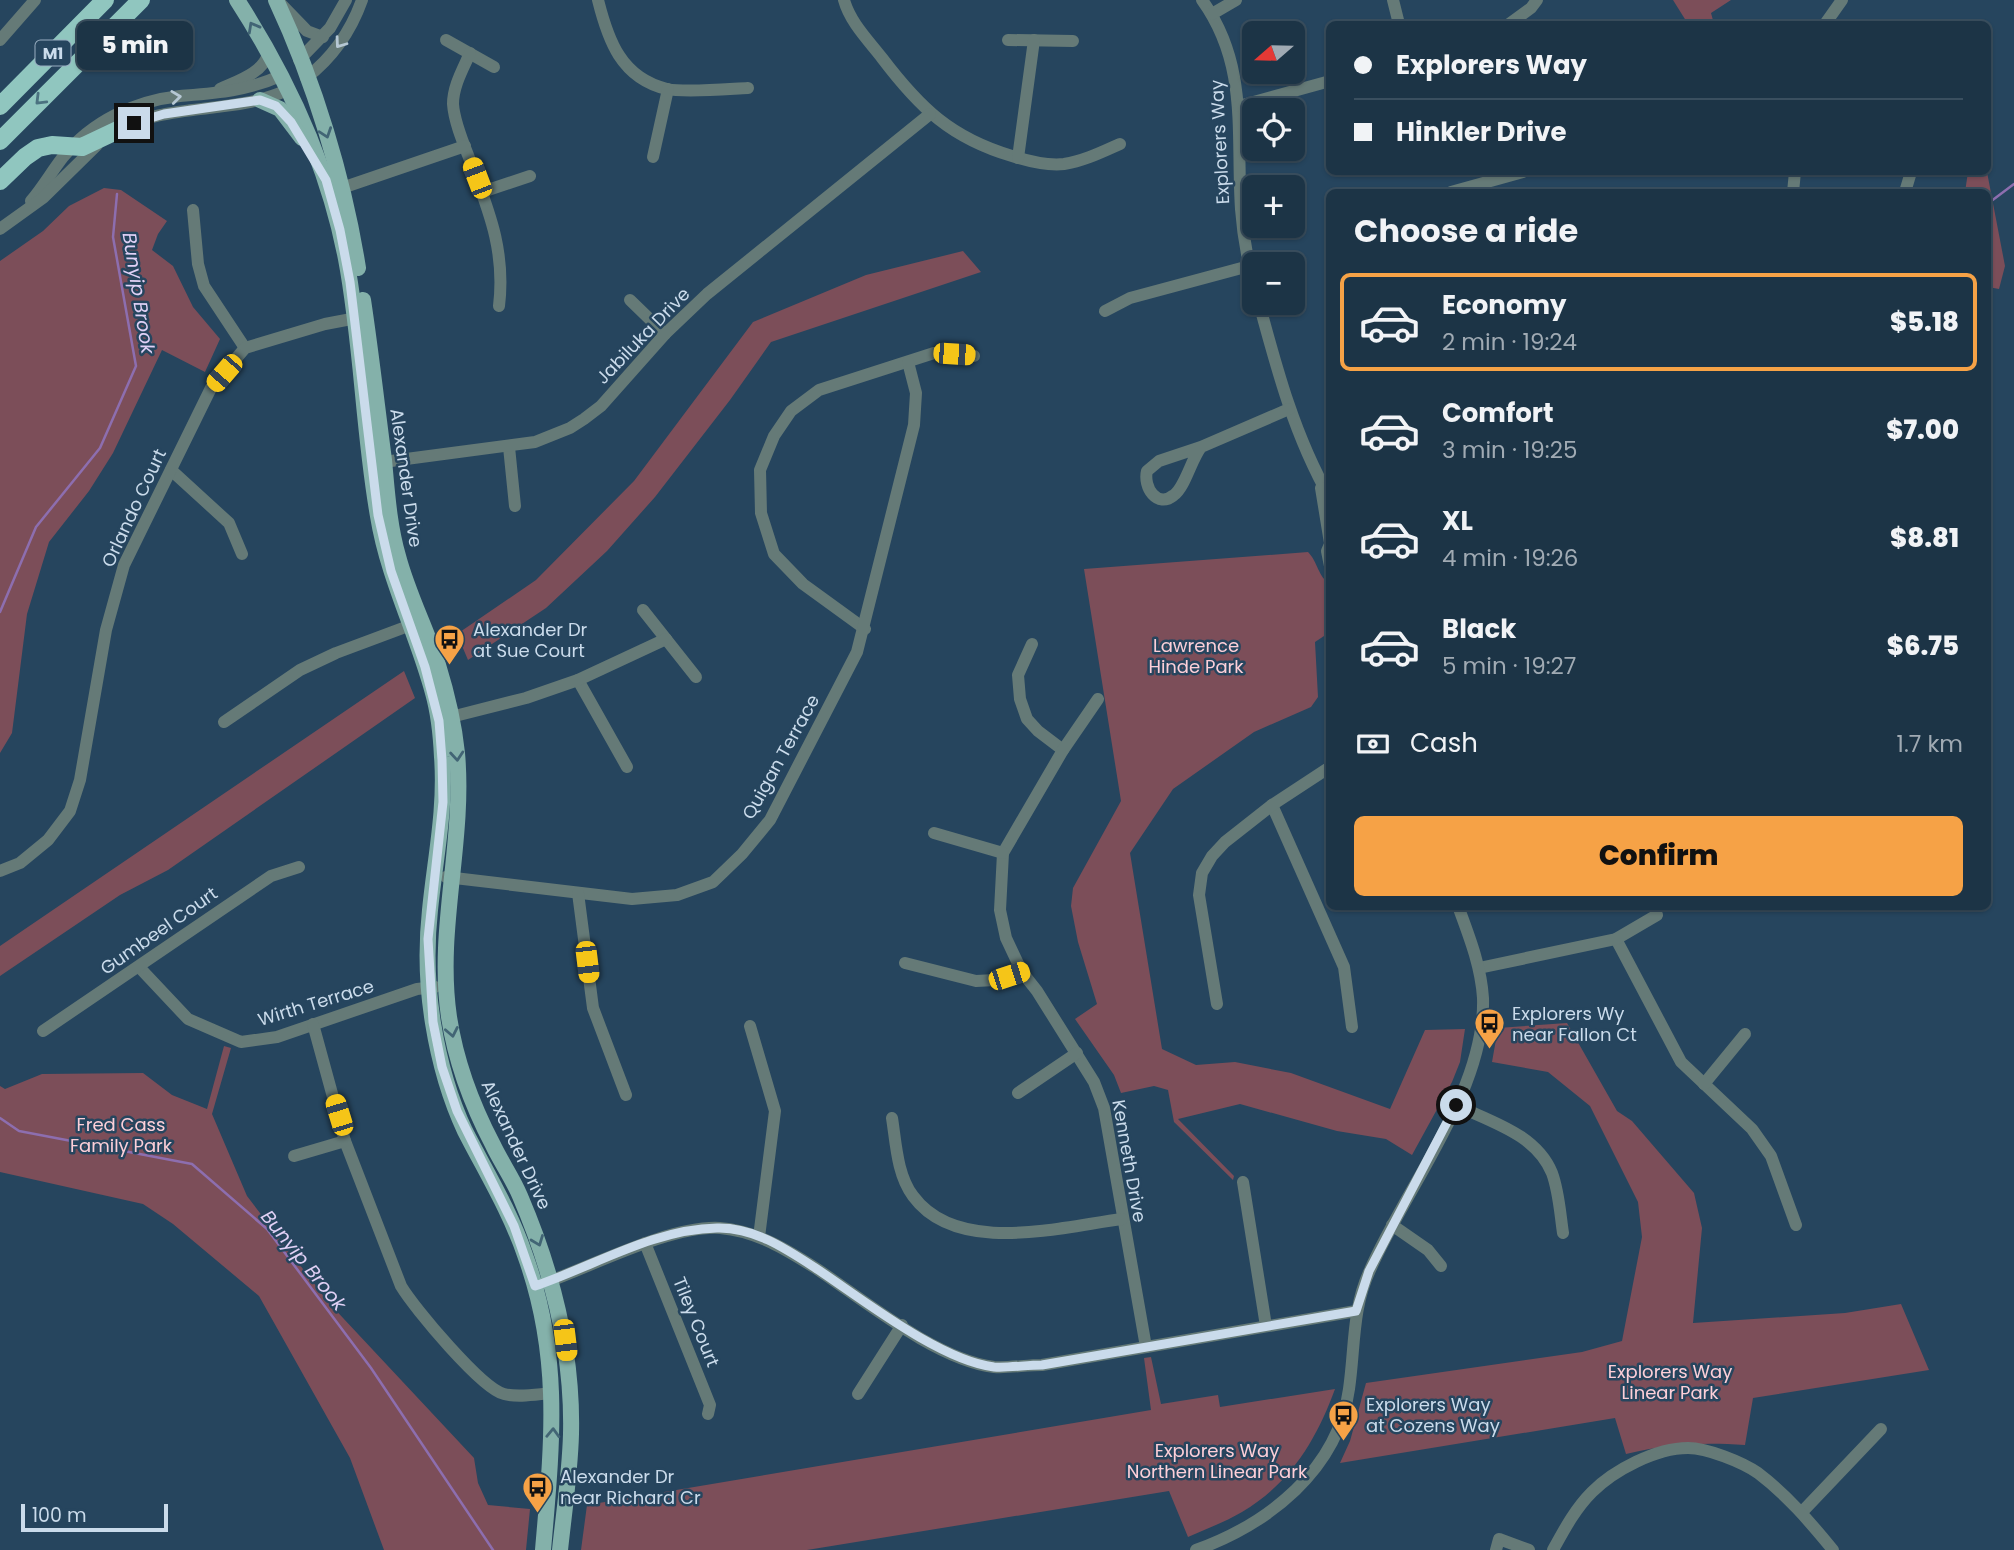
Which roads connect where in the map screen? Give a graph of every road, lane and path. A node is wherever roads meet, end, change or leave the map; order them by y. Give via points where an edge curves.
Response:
1 (27, 0) edge
2 (35, 0) edge
3 (105, 0) edge
4 (141, 0) edge
5 (237, 0) edge
6 (277, 0) edge
7 (346, 0) edge
8 (362, 0) edge
9 (598, 0) edge
10 (844, 0) edge
11 (1202, 0) edge
12 (1236, 0) edge
13 (1393, 0) edge
14 (1537, 0) edge
15 (1842, 0) edge
16 (1212, 14) junction
17 (17, 20) junction
18 (1398, 21) edge
19 (1513, 21) edge
20 (1827, 21) edge
21 (323, 37) junction
22 (0, 40) edge
23 (446, 40) dead end
24 (1009, 40) dead end
25 (1034, 40) junction
26 (1073, 41) dead end
27 (470, 53) junction
28 (268, 54) junction
29 (299, 60) junction
30 (494, 67) dead end
31 (306, 78) junction
32 (1326, 82) edge
33 (283, 83) junction
34 (748, 88) dead end
35 (668, 89) junction
36 (211, 94) junction
37 (260, 100) junction
38 (0, 106) edge
39 (1239, 106) junction
40 (930, 114) junction
41 (120, 129) junction
42 (0, 141) edge
43 (1120, 144) dead end
44 (465, 146) junction
45 (72, 147) junction
46 (653, 157) dead end
47 (1018, 158) junction
48 (1512, 175) edge
49 (530, 176) dead end
50 (0, 181) edge
51 (332, 187) junction
52 (1462, 189) edge
53 (482, 192) junction
54 (193, 210) dead end
55 (20, 214) junction
56 (0, 229) edge
57 (1247, 252) edge
58 (1242, 268) edge
59 (630, 300) dead end
60 (499, 306) dead end
61 (1105, 311) dead end
62 (1262, 315) edge
63 (360, 317) junction
64 (664, 334) junction
65 (245, 348) junction
66 (974, 356) dead end
67 (908, 362) junction
68 (1289, 409) junction
69 (509, 447) junction
70 (1201, 447) junction
71 (378, 463) junction
72 (171, 470) junction
73 (1320, 481) junction
74 (1326, 491) edge
75 (515, 506) dead end
76 (1326, 518) edge
77 (242, 554) dead end
78 (643, 610) dead end
79 (415, 623) junction
80 (865, 629) junction
81 (666, 639) junction
82 (1032, 644) dead end
83 (696, 677) dead end
84 (578, 680) junction
85 (1098, 699) dead end
86 (452, 718) junction
87 (225, 722) dead end
88 (1063, 750) junction
89 (627, 767) dead end
90 (1326, 770) edge
91 (1272, 805) junction
92 (934, 833) dead end
93 (1003, 853) junction
94 (299, 867) dead end
95 (0, 871) edge
96 (435, 877) junction
97 (452, 878) junction
98 (578, 893) junction
99 (1459, 910) edge
100 (1657, 915) dead end
101 (1616, 939) junction
102 (905, 963) dead end
103 (138, 967) junction
104 (1479, 968) junction
105 (1022, 972) junction
106 (446, 986) junction
107 (429, 988) junction
108 (1217, 1004) dead end
109 (313, 1024) junction
110 (750, 1026) dead end
111 (1352, 1027) dead end
112 (43, 1031) dead end
113 (1745, 1034) dead end
114 (1077, 1053) junction
115 (1704, 1084) junction
116 (1018, 1093) dead end
117 (626, 1095) dead end
118 (1456, 1105) junction
119 (892, 1118) dead end
120 (345, 1141) junction
121 (294, 1156) dead end
122 (1242, 1182) dead end
123 (1122, 1219) junction
124 (1392, 1225) junction
125 (1796, 1225) dead end
126 (1563, 1233) dead end
127 (759, 1237) junction
128 (645, 1243) junction
129 (1441, 1266) dead end
130 (552, 1280) junction
131 (535, 1286) junction
132 (1356, 1311) junction
133 (902, 1325) junction
134 (1266, 1326) junction
135 (1146, 1347) junction
136 (553, 1394) junction
137 (858, 1394) dead end
138 (708, 1414) dead end
139 (1881, 1429) dead end
140 (1802, 1512) junction
141 (543, 1550) edge
142 (560, 1550) edge
143 (1196, 1550) edge
144 (1496, 1550) edge
145 (1529, 1550) edge
146 (1553, 1550) edge
147 (1833, 1550) edge

1 - 17 street
2 - 17 street
3 - 38 highway, M1
4 -> 42 highway, M1
28 -> 5 main road, Alexander Drive
6 - 21 street via 307,31
6 - 29 main road, Alexander Drive
7 - 21 street
8 -> 31 street via 339,45
9 - 35 street via 608,38 619,57 647,80
10 - 40 street via 848,13 891,70
11 - 16 street, Explorers Way
12 - 16 street
13 - 18 street
14 - 19 street
15 - 20 street
16 - 39 street, Explorers Way via 1229,52
17 - 22 street
21 - 29 street
23 - 27 street
24 - 25 street
25 - 26 street
25 - 47 street
27 - 30 street
27 - 44 street via 453,101
28 - 33 main road, Alexander Drive
28 - 36 street via 256,71
29 - 31 main road, Alexander Drive
29 - 33 main road
31 - 33 main road
31 -> 51 main road, Alexander Drive via 330,145
32 - 39 street
33 - 36 street
33 - 37 street
33 - 51 main road, Alexander Drive
34 - 35 street
35 - 46 street
45 -> 36 street via 131,108 160,99
37 - 41 street via 156,116
37 - 51 main road via 276,106 291,122
39 - 57 street, Explorers Way via 1241,209
40 - 47 street via 968,141
40 - 64 street, Jabiluka Drive
41 - 45 highway via 82,147
41 - 55 street
43 - 47 street via 1067,163
44 - 51 street
44 - 53 street
45 - 50 highway via 38,148
45 - 55 street
48 - 52 street
49 - 53 street
51 - 63 main road, Alexander Drive
53 - 60 street via 499,248
54 - 65 street via 204,286
55 - 56 street
58 - 61 street via 1130,298
59 - 64 street
62 - 68 street
63 - 65 street
63 - 71 main road, Alexander Drive
64 - 69 street, Jabiluka Drive via 584,419 554,435
65 - 72 street, Orlando Court via 211,388
66 - 67 street via 933,353
67 - 80 street, Quigan Terrace via 916,393 914,425
67 - 80 street via 819,390 791,411 760,470 761,513 774,554 803,584
68 - 70 street
68 - 73 street
69 - 71 street, Jabiluka Drive
69 - 75 street
70 - 70 street via 1152,466 1145,477 1151,494 1164,500 1178,493
71 - 79 main road, Alexander Drive via 378,515 385,548
72 - 77 street via 229,523
72 - 95 street, Orlando Court via 135,539 115,593 80,780 70,811 48,840 20,863
73 - 74 street
73 - 76 street
78 - 81 street
79 - 86 main road, Alexander Drive via 438,664
79 - 87 street via 300,670
79 - 96 main road, Alexander Drive via 441,740 443,802
80 - 98 street, Quigan Terrace via 858,652 770,820 713,882 677,895 632,899
81 - 83 street
81 - 84 street
82 - 88 street via 1018,675 1020,699 1027,719
84 - 86 street
84 - 89 street
85 - 88 street, Kenneth Drive
86 -> 97 main road, Alexander Drive via 458,795
88 - 93 street, Kenneth Drive
90 - 91 street
91 - 108 street via 1225,842 1202,873 1199,895
91 - 111 street via 1344,967
92 - 93 street
93 - 105 street, Kenneth Drive via 1000,910 1006,938
94 - 103 street, Gumbeel Court via 271,876
96 - 97 street, Quigan Terrace
96 - 107 main road, Alexander Drive via 428,939
97 - 98 street, Quigan Terrace
97 - 106 main road, Alexander Drive
98 - 117 street via 593,1008
99 - 104 street
100 - 101 street
101 - 104 street
101 - 115 street via 1681,1062
102 - 105 street via 976,981 995,981
103 - 109 street, Wirth Terrace via 188,1018 241,1042 277,1037
103 - 112 street, Gumbeel Court
104 - 118 street via 1482,1032 1474,1065
105 - 114 street, Kenneth Drive
106 - 107 street, Wirth Terrace
106 -> 130 main road, Alexander Drive via 454,1041 473,1105 519,1192
107 - 109 street, Wirth Terrace
107 - 131 main road, Alexander Drive via 449,1090 514,1226
109 - 120 street
110 - 127 street via 775,1111
113 - 115 street
114 - 116 street
114 - 123 street, Kenneth Drive via 1104,1108
115 - 125 street via 1752,1129 1771,1156
118 - 124 street
118 - 126 street via 1517,1134 1536,1149 1552,1173
119 - 123 street via 901,1171 912,1195 929,1212 960,1228 1017,1233
120 - 121 street
120 - 136 street via 401,1286 418,1311 495,1390 512,1395
122 - 134 street
123 - 135 street, Kenneth Drive
124 - 129 street via 1428,1250
124 - 132 street
127 - 128 street via 719,1228
127 - 133 street via 780,1245
128 - 130 street
128 - 138 street, Tiley Court via 710,1405
130 - 131 street
130 - 142 main road, Alexander Drive via 570,1394 571,1434
131 - 136 main road, Alexander Drive via 546,1330
132 - 134 street
132 - 143 street via 1348,1397 1341,1423 1319,1463 1295,1492 1264,1516
133 - 135 street via 957,1356 994,1367 1042,1365
133 - 137 street
134 - 135 street
141 -> 136 main road, Alexander Drive
139 - 140 street
140 - 146 street via 1756,1472 1726,1457 1688,1448 1651,1455 1612,1474 1591,1492
140 - 147 street
144 - 145 street via 1499,1539

